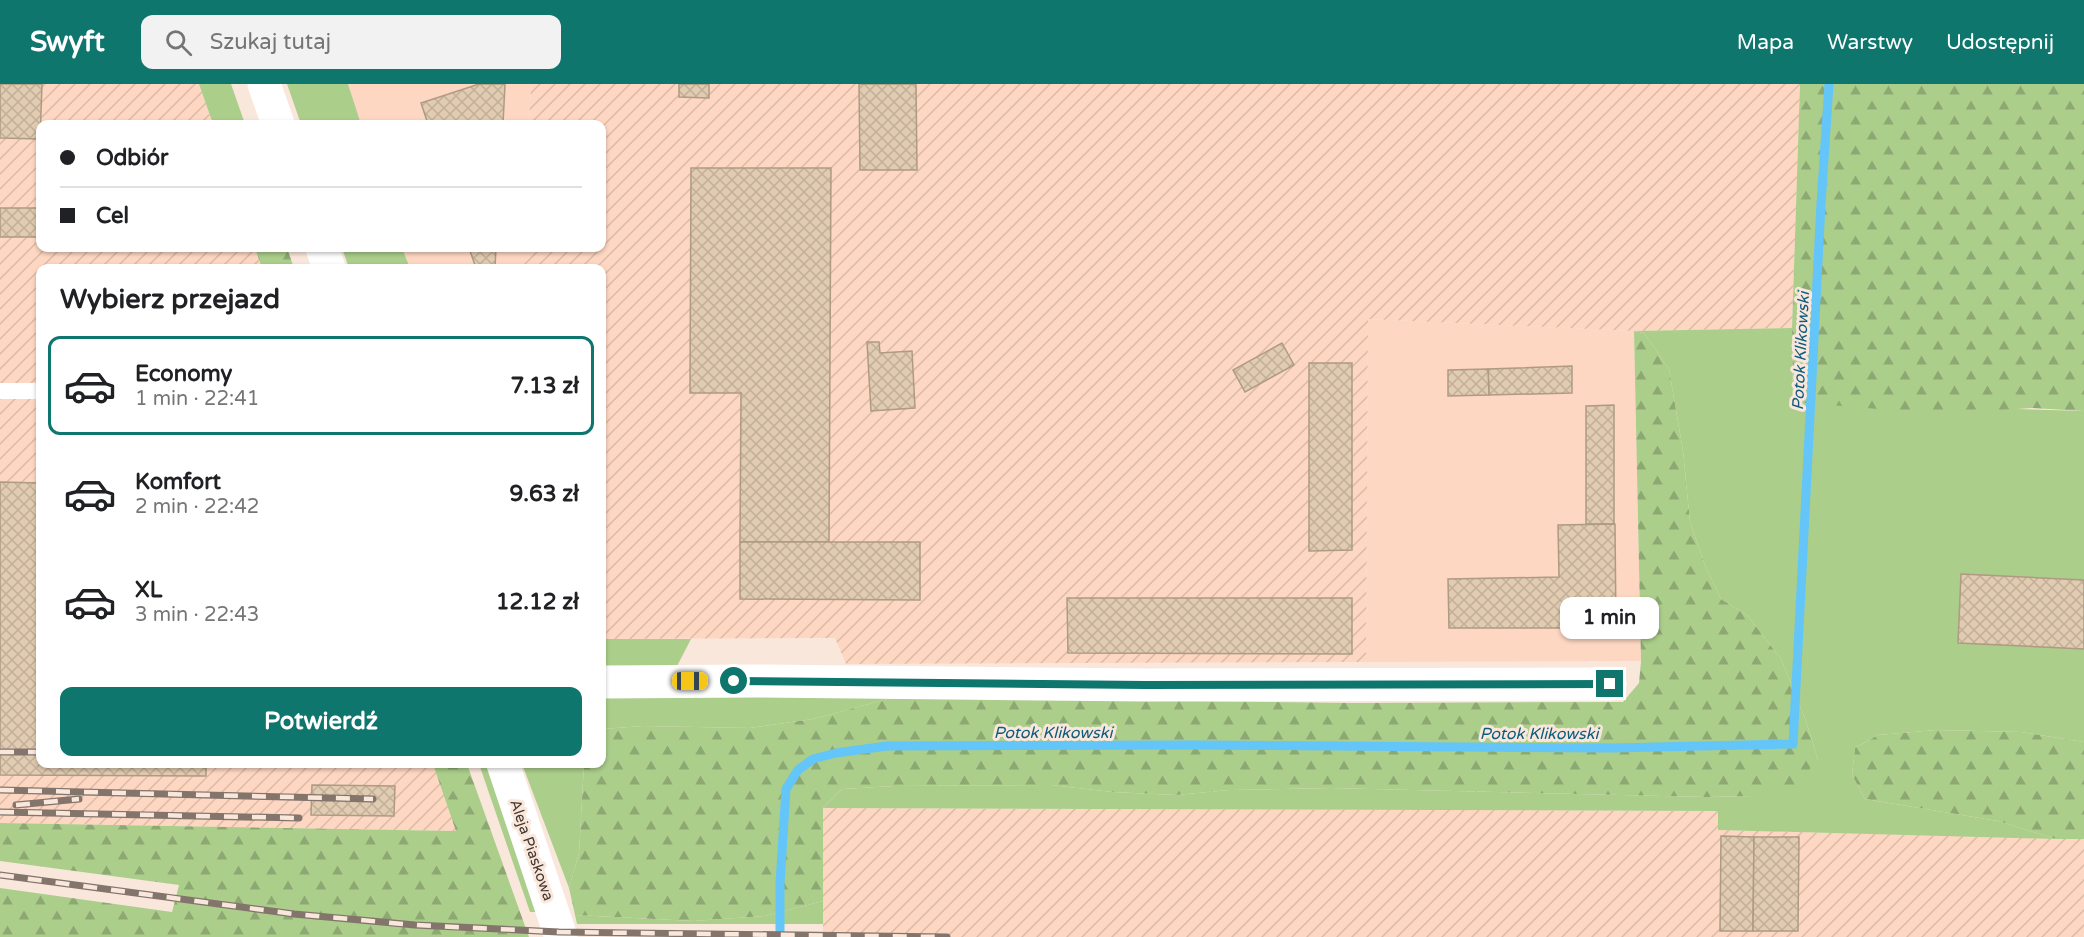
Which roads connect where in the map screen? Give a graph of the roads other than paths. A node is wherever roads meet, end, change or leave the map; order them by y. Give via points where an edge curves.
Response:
1 (264, 84) edge
2 (277, 120) edge
3 (0, 390) edge
4 (36, 391) edge
5 (606, 682) edge
6 (1610, 684) dead end
7 (504, 768) edge
8 (561, 937) edge

1 - 2 street
3 - 4 lane
5 - 6 street
7 - 8 street, Aleja Piaskowa

